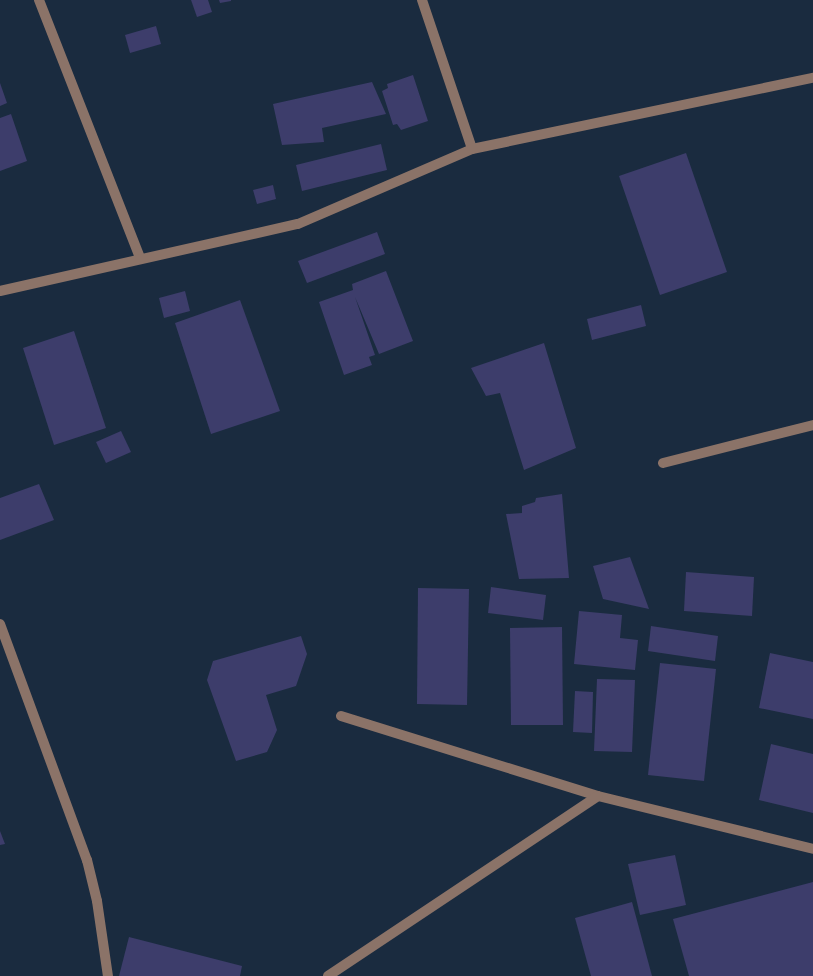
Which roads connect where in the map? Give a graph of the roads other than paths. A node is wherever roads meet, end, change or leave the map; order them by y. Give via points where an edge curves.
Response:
1 (39, 0) edge
2 (422, 0) edge
3 (813, 78) edge
4 (472, 149) junction
5 (140, 258) junction
6 (0, 291) edge
7 (813, 425) edge
8 (663, 464) dead end
9 (0, 624) edge
10 (342, 716) dead end
11 (598, 796) junction
12 (813, 848) edge
13 (108, 976) edge
14 (328, 976) edge

1 - 5 street
2 - 4 street
3 - 4 street
4 - 5 street via 298,224
5 - 6 street via 22,289
7 - 8 street
9 - 13 street via 87,860 97,901
10 - 11 street
11 - 12 street
11 - 14 street

